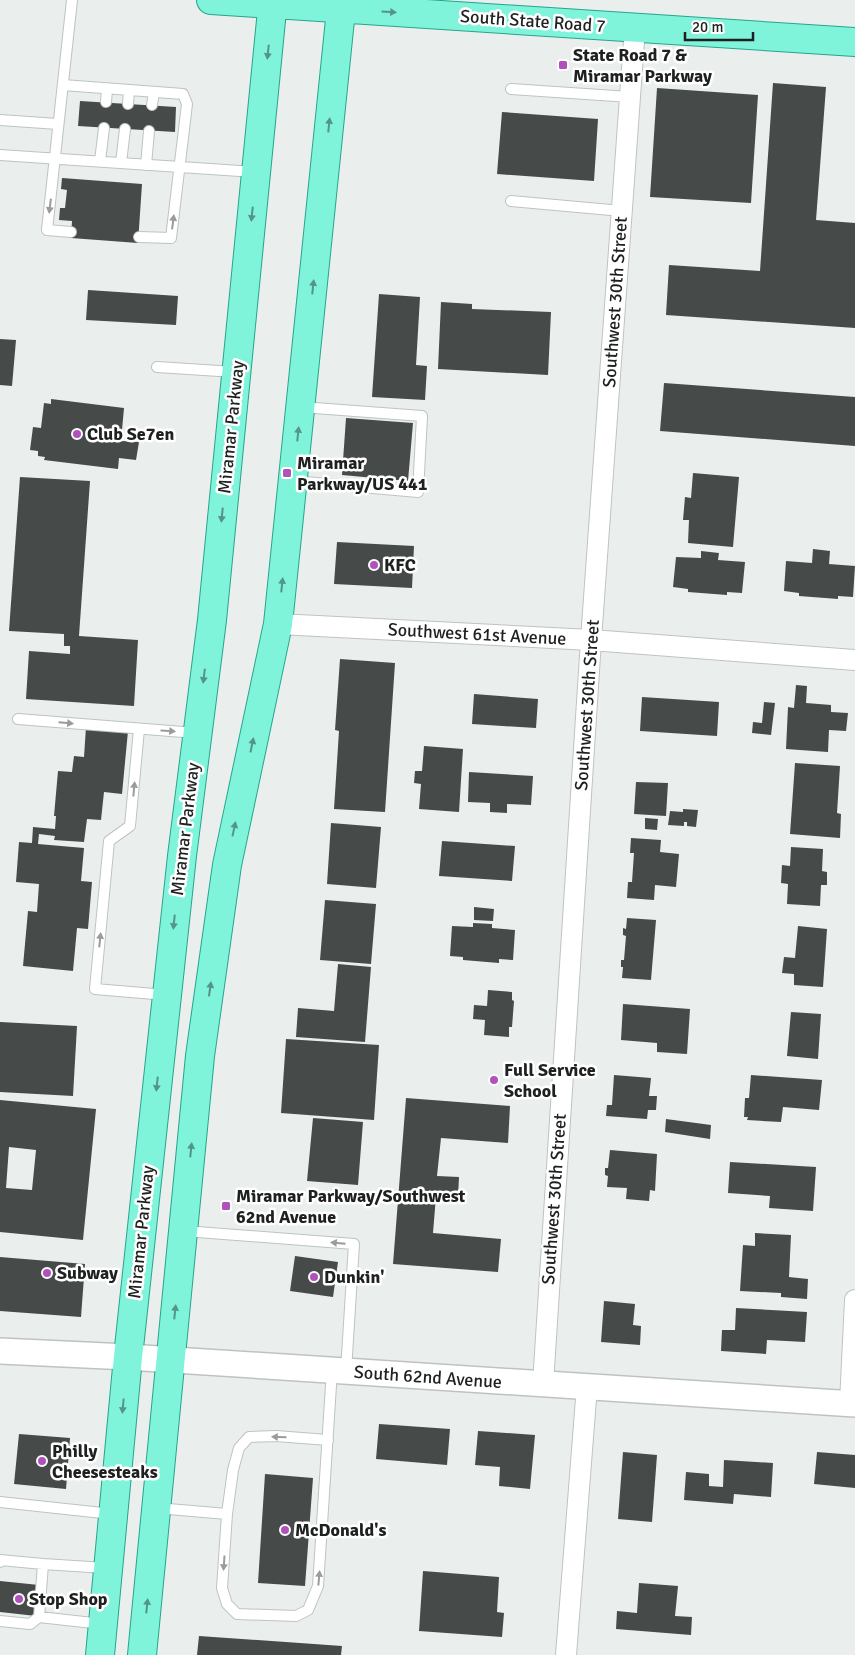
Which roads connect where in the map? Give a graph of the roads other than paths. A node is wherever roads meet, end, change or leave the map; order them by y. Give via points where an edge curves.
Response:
1 (72, 0) edge
2 (211, 0) edge
3 (273, 2) edge
4 (341, 4) edge
5 (635, 27) junction
6 (855, 42) edge
7 (62, 85) junction
8 (108, 88) junction
9 (511, 89) dead end
10 (129, 90) junction
11 (154, 92) junction
12 (630, 97) junction
13 (106, 102) dead end
14 (128, 104) dead end
15 (152, 106) dead end
16 (0, 120) edge
17 (58, 124) junction
18 (104, 128) dead end
19 (125, 129) dead end
20 (149, 131) dead end
21 (0, 155) edge
22 (56, 158) junction
23 (100, 161) junction
24 (121, 163) junction
25 (146, 164) junction
26 (180, 167) junction
27 (256, 172) junction
28 (511, 201) dead end
29 (622, 211) junction
30 (71, 232) dead end
31 (139, 237) dead end
32 (157, 367) dead end
33 (236, 372) junction
34 (300, 407) junction
35 (293, 481) junction
36 (278, 624) junction
37 (591, 640) junction
38 (855, 660) edge
39 (18, 719) dead end
40 (139, 729) junction
41 (197, 733) junction
42 (167, 995) junction
43 (183, 1230) junction
44 (855, 1300) edge
45 (0, 1351) edge
46 (128, 1357) junction
47 (170, 1360) junction
48 (339, 1371) junction
49 (543, 1384) junction
50 (586, 1386) junction
51 (852, 1403) edge
52 (328, 1440) junction
53 (0, 1502) edge
54 (156, 1508) junction
55 (113, 1514) junction
56 (227, 1514) junction
57 (0, 1562) edge
58 (43, 1564) junction
59 (108, 1568) junction
60 (39, 1618) junction
61 (0, 1621) edge
62 (103, 1624) junction
63 (100, 1655) edge
64 (142, 1655) edge
65 (566, 1655) edge

1 - 7 lane
2 - 3 main road, South State Road 7
3 - 4 main road, South State Road 7
3 -> 27 main road, Miramar Parkway
4 -> 5 main road, South State Road 7
34 -> 4 main road
5 - 6 main road, South State Road 7
5 - 12 street, Southwest 30th Street
7 - 8 lane
7 - 17 lane
8 - 10 lane
8 - 13 lane
9 - 12 lane
10 - 11 lane
10 - 14 lane
11 - 15 lane
11 - 26 lane via 183,94 187,104
12 - 29 street, Southwest 30th Street
16 - 17 lane
17 - 22 lane
18 - 23 lane
19 - 24 lane
20 - 25 lane
21 - 22 lane
22 - 23 lane
22 -> 30 lane via 47,230
23 - 24 lane
24 - 25 lane
25 - 26 lane
26 - 27 lane
31 -> 26 lane via 171,238
27 -> 33 main road, Miramar Parkway
28 - 29 lane
29 - 37 street, Southwest 30th Street
32 - 33 lane
33 -> 41 main road, Miramar Parkway via 212,620
35 -> 34 main road
34 - 35 lane via 422,416 418,492
36 -> 35 main road
36 - 37 street, Southwest 61st Avenue
43 -> 36 main road via 200,1056 227,865
37 - 38 street, Southwest 61st Avenue
37 - 49 street, Southwest 30th Street
39 -> 40 lane
40 -> 41 lane
42 -> 40 lane via 95,989 110,842 130,826
41 -> 42 main road, Miramar Parkway
42 -> 46 main road, Miramar Parkway
47 -> 43 main road
48 -> 43 lane via 350,1312 354,1244
44 - 51 street
45 - 46 street, South 62nd Avenue
46 - 47 street, South 62nd Avenue
46 -> 55 main road, Miramar Parkway
47 - 48 street, South 62nd Avenue
47 - 54 main road
48 - 49 street, South 62nd Avenue
48 - 52 lane
49 - 50 street, South 62nd Avenue
50 - 51 street, South 62nd Avenue
50 - 65 street
52 -> 56 lane via 249,1437 239,1448
56 -> 52 lane via 222,1588 227,1604 237,1614 296,1616 308,1610 318,1586
53 - 55 lane
54 - 56 lane
64 -> 54 main road
55 - 59 main road, Miramar Parkway
57 - 58 lane
58 - 59 lane
58 - 60 lane
59 - 62 main road, Miramar Parkway
60 - 61 lane via 30,1624
60 - 62 lane
62 - 63 main road, Miramar Parkway

